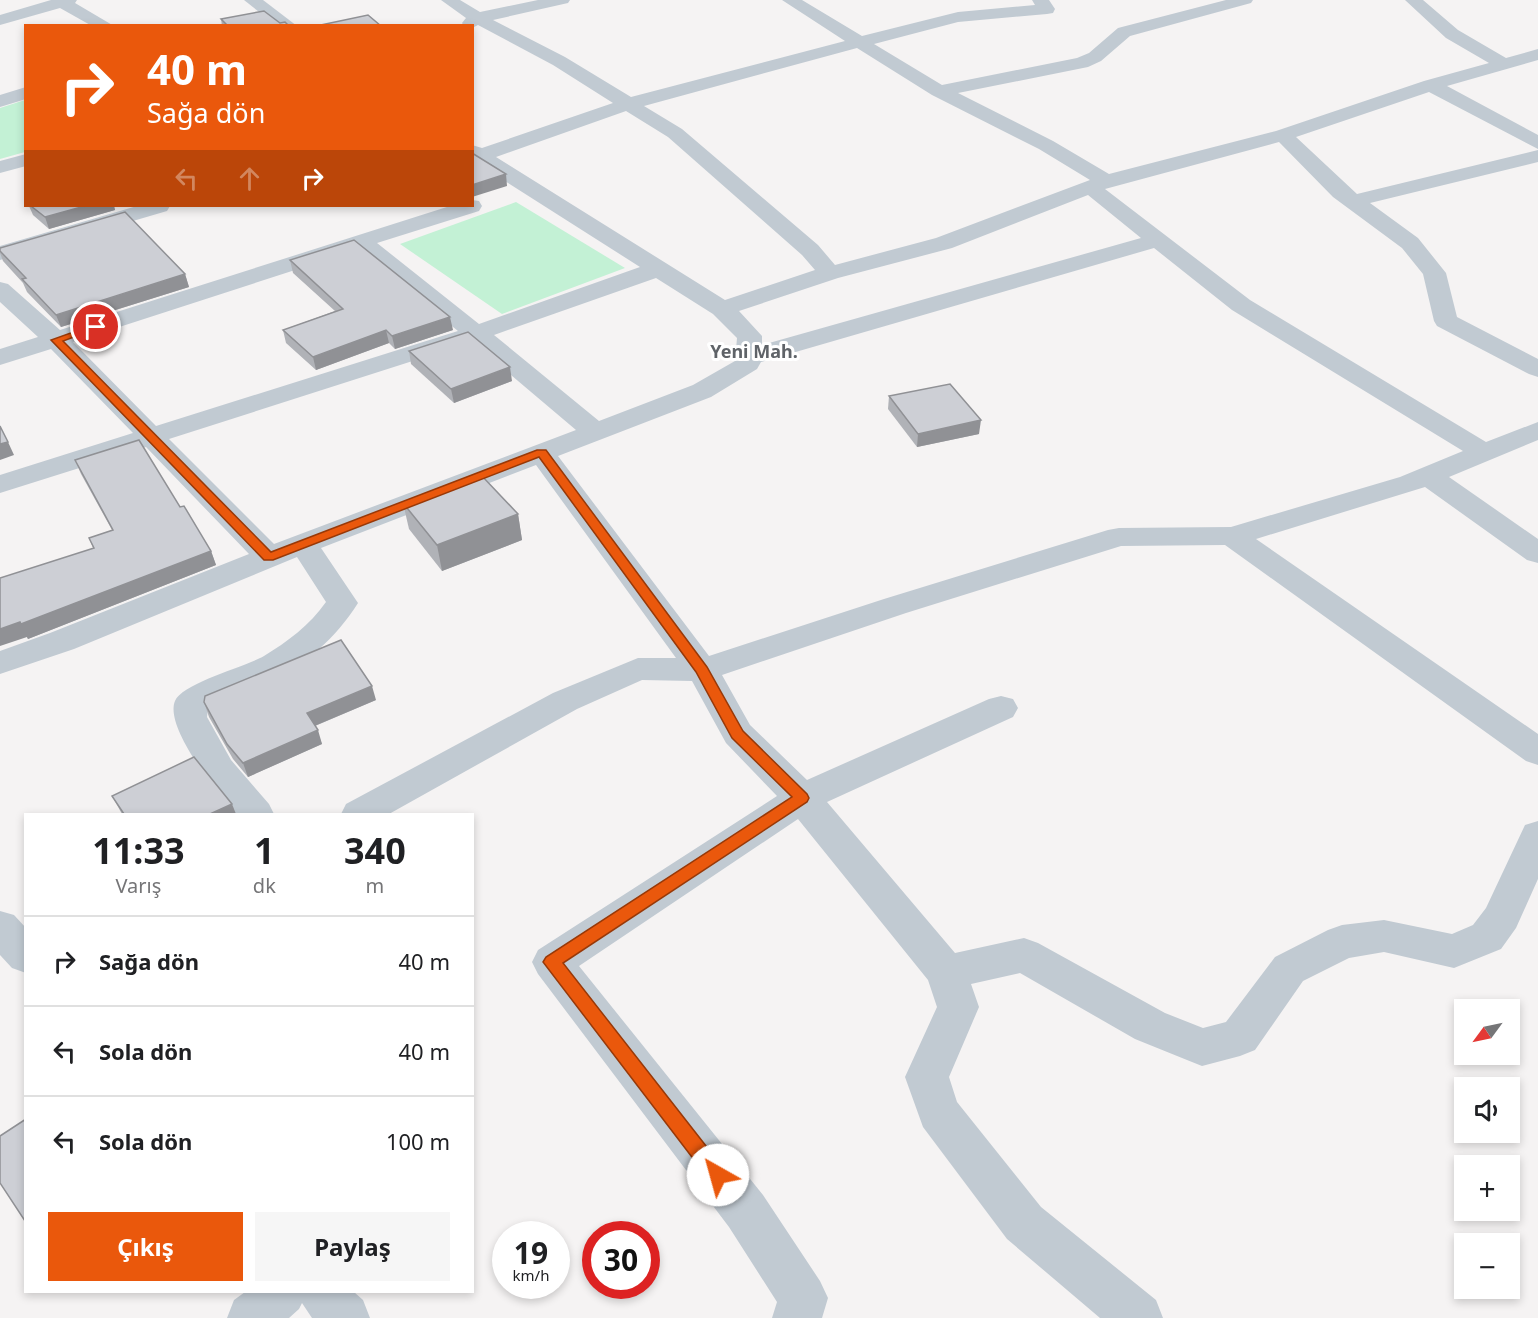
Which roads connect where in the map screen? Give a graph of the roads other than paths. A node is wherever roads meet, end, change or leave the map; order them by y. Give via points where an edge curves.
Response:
1 (252, 0) edge
2 (449, 0) edge
3 (562, 0) edge
4 (790, 0) edge
5 (1040, 0) edge
6 (1245, 0) edge
7 (1413, 0) edge
8 (66, 1) edge
9 (0, 20) edge
10 (472, 22) edge
11 (103, 24) edge
12 (286, 24) edge
13 (860, 42) junction
14 (1538, 54) edge
15 (1504, 64) junction
16 (1431, 85) junction
17 (939, 91) junction
18 (24, 94) edge
19 (0, 101) edge
20 (628, 104) junction
21 (1284, 135) junction
22 (1538, 142) edge
23 (476, 153) edge
24 (1538, 156) edge
25 (24, 161) edge
26 (0, 167) edge
27 (1098, 184) junction
28 (509, 193) junction
29 (1353, 201) junction
30 (474, 204) edge
31 (156, 207) edge
32 (466, 207) edge
33 (1158, 240) junction
34 (361, 243) junction
35 (0, 253) edge
36 (658, 269) junction
37 (830, 273) junction
38 (0, 289) edge
39 (722, 309) junction
40 (476, 333) junction
41 (57, 340) junction
42 (0, 357) edge
43 (748, 357) junction
44 (1538, 369) edge
45 (1538, 430) edge
46 (595, 432) junction
47 (153, 437) junction
48 (542, 452) junction
49 (1485, 452) junction
50 (1427, 475) junction
51 (0, 484) edge
52 (1232, 536) junction
53 (303, 543) junction
54 (1538, 553) edge
55 (268, 557) junction
56 (0, 663) edge
57 (702, 670) junction
58 (1001, 708) dead end
59 (1538, 753) edge
60 (802, 798) junction
61 (254, 813) edge
62 (361, 813) edge
63 (1538, 835) edge
64 (0, 927) edge
65 (24, 954) edge
66 (946, 972) junction
67 (281, 1293) edge
68 (323, 1293) edge
69 (252, 1318) edge
70 (345, 1318) edge
71 (797, 1318) edge
72 (1138, 1318) edge

1 - 12 street
2 - 10 street
3 - 10 street
4 - 13 street
5 - 13 street via 1047,9 950,12
6 - 17 street via 1124,32 1109,40 1094,59 1082,63
7 - 15 street via 1452,34
8 - 9 street
8 - 11 street
10 - 20 street via 559,61
13 - 17 street
13 - 20 street
14 - 15 street
15 - 16 street
16 - 21 street
16 - 22 street
17 - 27 street via 1046,145
18 - 19 street
20 - 23 street
20 - 37 street via 675,133 748,194
21 - 27 street
21 - 29 street
23 - 28 street
24 - 29 street
25 - 26 street
27 - 33 street
27 - 37 street via 944,243
28 - 30 street
28 - 36 street
29 - 44 street via 1410,243 1434,273 1446,321
31 - 35 street
32 - 34 street
33 - 43 street
33 - 49 street via 1241,305
34 - 40 street
34 - 41 street
36 - 39 street
36 - 40 street
37 - 39 street
38 - 41 street
39 - 43 street via 750,336
40 - 46 street
40 - 47 street
41 - 42 street
41 - 47 street
43 - 46 street via 748,364 702,391
45 - 49 street
46 - 48 street
47 - 51 street
47 - 55 street
48 - 53 street
48 - 57 street
49 - 50 street
50 - 52 street
50 - 54 street
52 - 57 street via 1119,537
52 - 59 street
53 - 55 street
53 - 61 street via 342,603 336,613 296,651 191,702 190,717 218,769
55 - 56 street
57 - 60 street via 738,734
57 - 62 street via 638,669 565,701
58 - 60 street
60 - 66 street
60 - 71 street via 552,962 746,1211 803,1298
63 - 66 street via 1502,917 1486,937 1454,951 1384,936 1342,942 1289,969 1240,1037 1202,1047 1150,1026 1024,955
64 - 65 street
66 - 72 street via 958,1007 927,1077 939,1113 1024,1223
67 - 69 street
68 - 70 street

